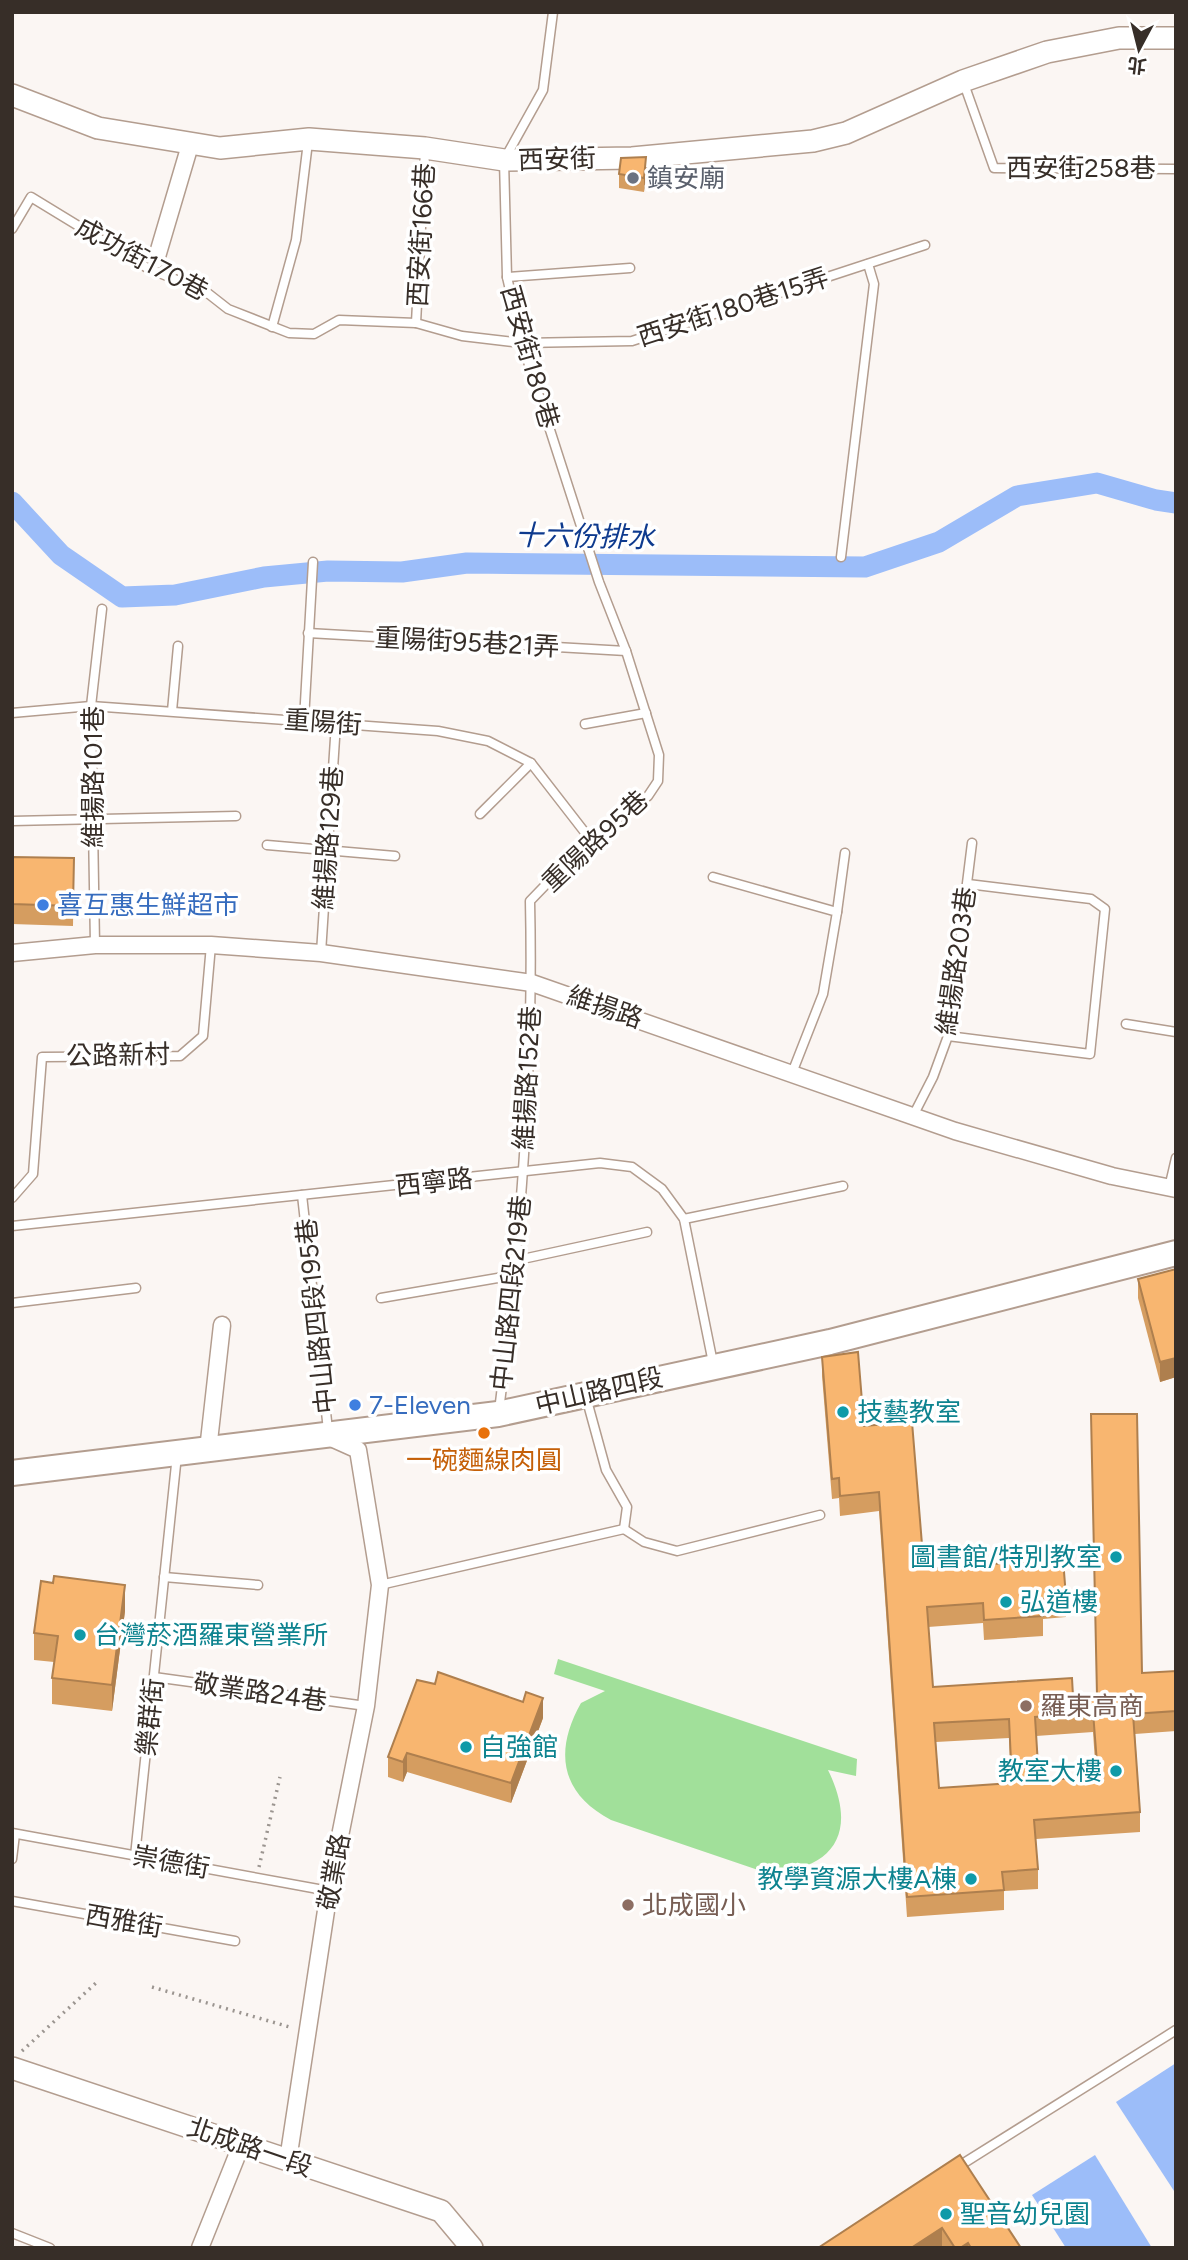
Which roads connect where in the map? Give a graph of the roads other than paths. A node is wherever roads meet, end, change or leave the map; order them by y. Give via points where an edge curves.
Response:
1 (552, 12) edge
2 (1176, 38) edge
3 (963, 82) junction
4 (12, 95) edge
5 (309, 139) junction
6 (190, 145) junction
7 (425, 148) junction
8 (504, 160) junction
9 (1176, 169) edge
10 (12, 229) edge
11 (925, 245) dead end
12 (156, 260) dead end
13 (869, 264) junction
14 (630, 268) dead end
15 (507, 277) junction
16 (416, 323) junction
17 (272, 327) junction
18 (289, 333) joint
19 (522, 343) junction
20 (841, 557) dead end
21 (313, 562) dead end
22 (598, 582) joint
23 (102, 609) dead end
24 (308, 633) junction
25 (178, 646) dead end
26 (626, 650) junction
27 (91, 706) junction
28 (172, 711) junction
29 (12, 713) edge
30 (646, 713) junction
31 (303, 720) junction
32 (335, 723) junction
33 (585, 724) dead end
34 (531, 763) junction
35 (480, 814) dead end
36 (236, 816) dead end
37 (93, 817) junction
38 (12, 821) edge
39 (590, 839) junction
40 (972, 843) dead end
41 (267, 845) dead end
42 (327, 851) junction
43 (845, 853) dead end
44 (395, 856) dead end
45 (713, 877) dead end
46 (968, 884) junction
47 (837, 912) junction
48 (95, 945) junction
49 (211, 945) junction
50 (12, 953) edge
51 (321, 953) junction
52 (532, 983) junction
53 (1126, 1024) dead end
54 (1176, 1032) edge
55 (948, 1036) junction
56 (792, 1073) junction
57 (913, 1116) junction
58 (1176, 1158) edge
59 (523, 1173) junction
60 (843, 1186) dead end
61 (1172, 1188) edge
62 (302, 1195) junction
63 (12, 1198) edge
64 (684, 1219) junction
65 (12, 1226) edge
66 (647, 1232) dead end
67 (1176, 1253) edge
68 (517, 1261) junction
69 (515, 1275) junction
70 (136, 1288) dead end
71 (381, 1298) dead end
72 (12, 1303) edge
73 (222, 1325) dead end
74 (714, 1366) junction
75 (585, 1395) junction
76 (498, 1414) junction
77 (329, 1437) junction
78 (208, 1450) junction
79 (178, 1454) junction
80 (12, 1474) edge
81 (820, 1515) dead end
82 (624, 1529) junction
83 (164, 1577) junction
84 (258, 1585) dead end
85 (380, 1585) junction
86 (154, 1677) junction
87 (366, 1706) junction
88 (14, 1834) edge
89 (135, 1856) junction
90 (12, 1859) edge
91 (329, 1891) junction
92 (12, 1900) edge
93 (235, 1941) dead end
94 (1176, 2029) edge
95 (12, 2068) edge
96 (242, 2143) junction
97 (288, 2160) junction
98 (945, 2175) edge
99 (12, 2233) edge
100 (50, 2248) edge
101 (200, 2248) edge
102 (472, 2248) edge

1 - 8 lane via 543,90
2 - 3 street, 西安街 via 1119,38 1047,52
3 - 8 street, 西安街 via 846,133 813,141 683,155
3 - 9 lane, 西安街258巷 via 994,168
4 - 6 street, 西安街 via 98,128
5 - 6 street, 西安街 via 220,148
5 - 7 street, 西安街
5 - 17 lane via 296,240
6 - 12 street
7 - 8 street, 西安街
7 - 16 lane, 西安街166巷
8 - 15 lane, 西安街180巷
10 - 17 lane, 成功街170巷 via 31,197 149,269 205,291 228,309
11 - 13 lane, 西安街180巷15弄
13 - 19 lane, 西安街180巷15弄 via 632,341
13 - 20 lane via 874,284
14 - 15 lane
15 - 19 lane, 西安街180巷
16 - 18 lane, 西安街180巷15弄 via 339,320 314,334
16 - 19 lane, 西安街180巷15弄 via 462,337
17 - 18 lane, 成功街170巷
19 - 22 lane, 西安街180巷
21 - 24 lane
22 - 26 lane, 重陽路95巷
23 - 27 lane, 維揚路101巷
24 - 26 lane, 重陽街95巷21弄
24 - 31 lane
25 - 28 lane
26 - 30 lane, 重陽路95巷
27 - 28 lane, 重陽街
27 - 29 lane, 重陽街
27 - 37 lane, 維揚路101巷
28 - 31 lane, 重陽街
30 - 33 lane
30 - 39 lane, 重陽路95巷 via 659,755 658,781 648,796
31 - 32 lane, 重陽街
32 - 34 lane, 重陽街 via 438,730 488,741
32 - 42 lane, 維揚路129巷
34 - 35 lane
34 - 39 lane, 重陽街
36 - 37 lane
37 - 38 lane
37 - 48 lane, 維揚路101巷
39 - 52 lane, 重陽路95巷 via 530,901
40 - 46 lane, 維揚路203巷
41 - 42 lane
42 - 44 lane
42 - 51 lane, 維揚路129巷
43 - 47 lane
45 - 47 lane
46 - 55 lane, 維揚路203巷
46 - 55 lane via 1091,898 1105,909 1090,1054
47 - 56 lane via 824,995
48 - 49 street, 維揚路
48 - 50 street, 維揚路
49 - 51 street, 維揚路
49 - 63 lane, 公路新村 via 203,1036 180,1056 42,1057 33,1174
51 - 52 street, 維揚路
52 - 56 street, 維揚路
52 - 59 lane, 維揚路152巷
53 - 54 lane
55 - 57 lane, 維揚路203巷
56 - 57 street, 維揚路
57 - 61 street, 維揚路 via 1099,1173
58 - 61 lane
59 - 62 lane, 西寧路
59 - 64 lane, 西寧路 via 600,1163 632,1167 662,1189
59 - 68 lane, 中山路四段219巷
60 - 64 lane
62 - 65 lane, 西寧路
62 - 77 lane, 中山路四段195巷
64 - 74 lane, 西寧路
66 - 68 lane
67 - 74 main road, 中山路四段 via 830,1342
68 - 69 lane, 中山路四段219巷
69 - 71 lane
69 - 76 lane, 中山路四段219巷
70 - 72 lane
73 - 78 street
74 - 75 main road, 中山路四段
75 - 76 main road, 中山路四段
75 - 82 lane via 606,1470 627,1507
76 - 77 main road, 中山路四段
77 - 78 main road, 中山路四段
77 - 85 street, 敬業路 via 358,1450
78 - 79 main road, 中山路四段
79 - 80 main road, 中山路四段
79 - 83 lane, 樂群街
81 - 82 lane via 677,1550 644,1542
82 - 85 lane
83 - 84 lane
83 - 86 lane, 樂群街
85 - 87 street, 敬業路
86 - 87 lane, 敬業路24巷
86 - 89 lane, 樂群街
87 - 91 street, 敬業路
88 - 89 lane, 崇德街
88 - 90 lane
89 - 91 lane, 崇德街
91 - 97 street, 敬業路
92 - 93 lane, 西雅街
94 - 98 lane
95 - 96 street, 北成路一段
96 - 97 street, 北成路一段
96 - 101 street
97 - 102 street, 北成路一段 via 441,2211
99 - 100 lane

